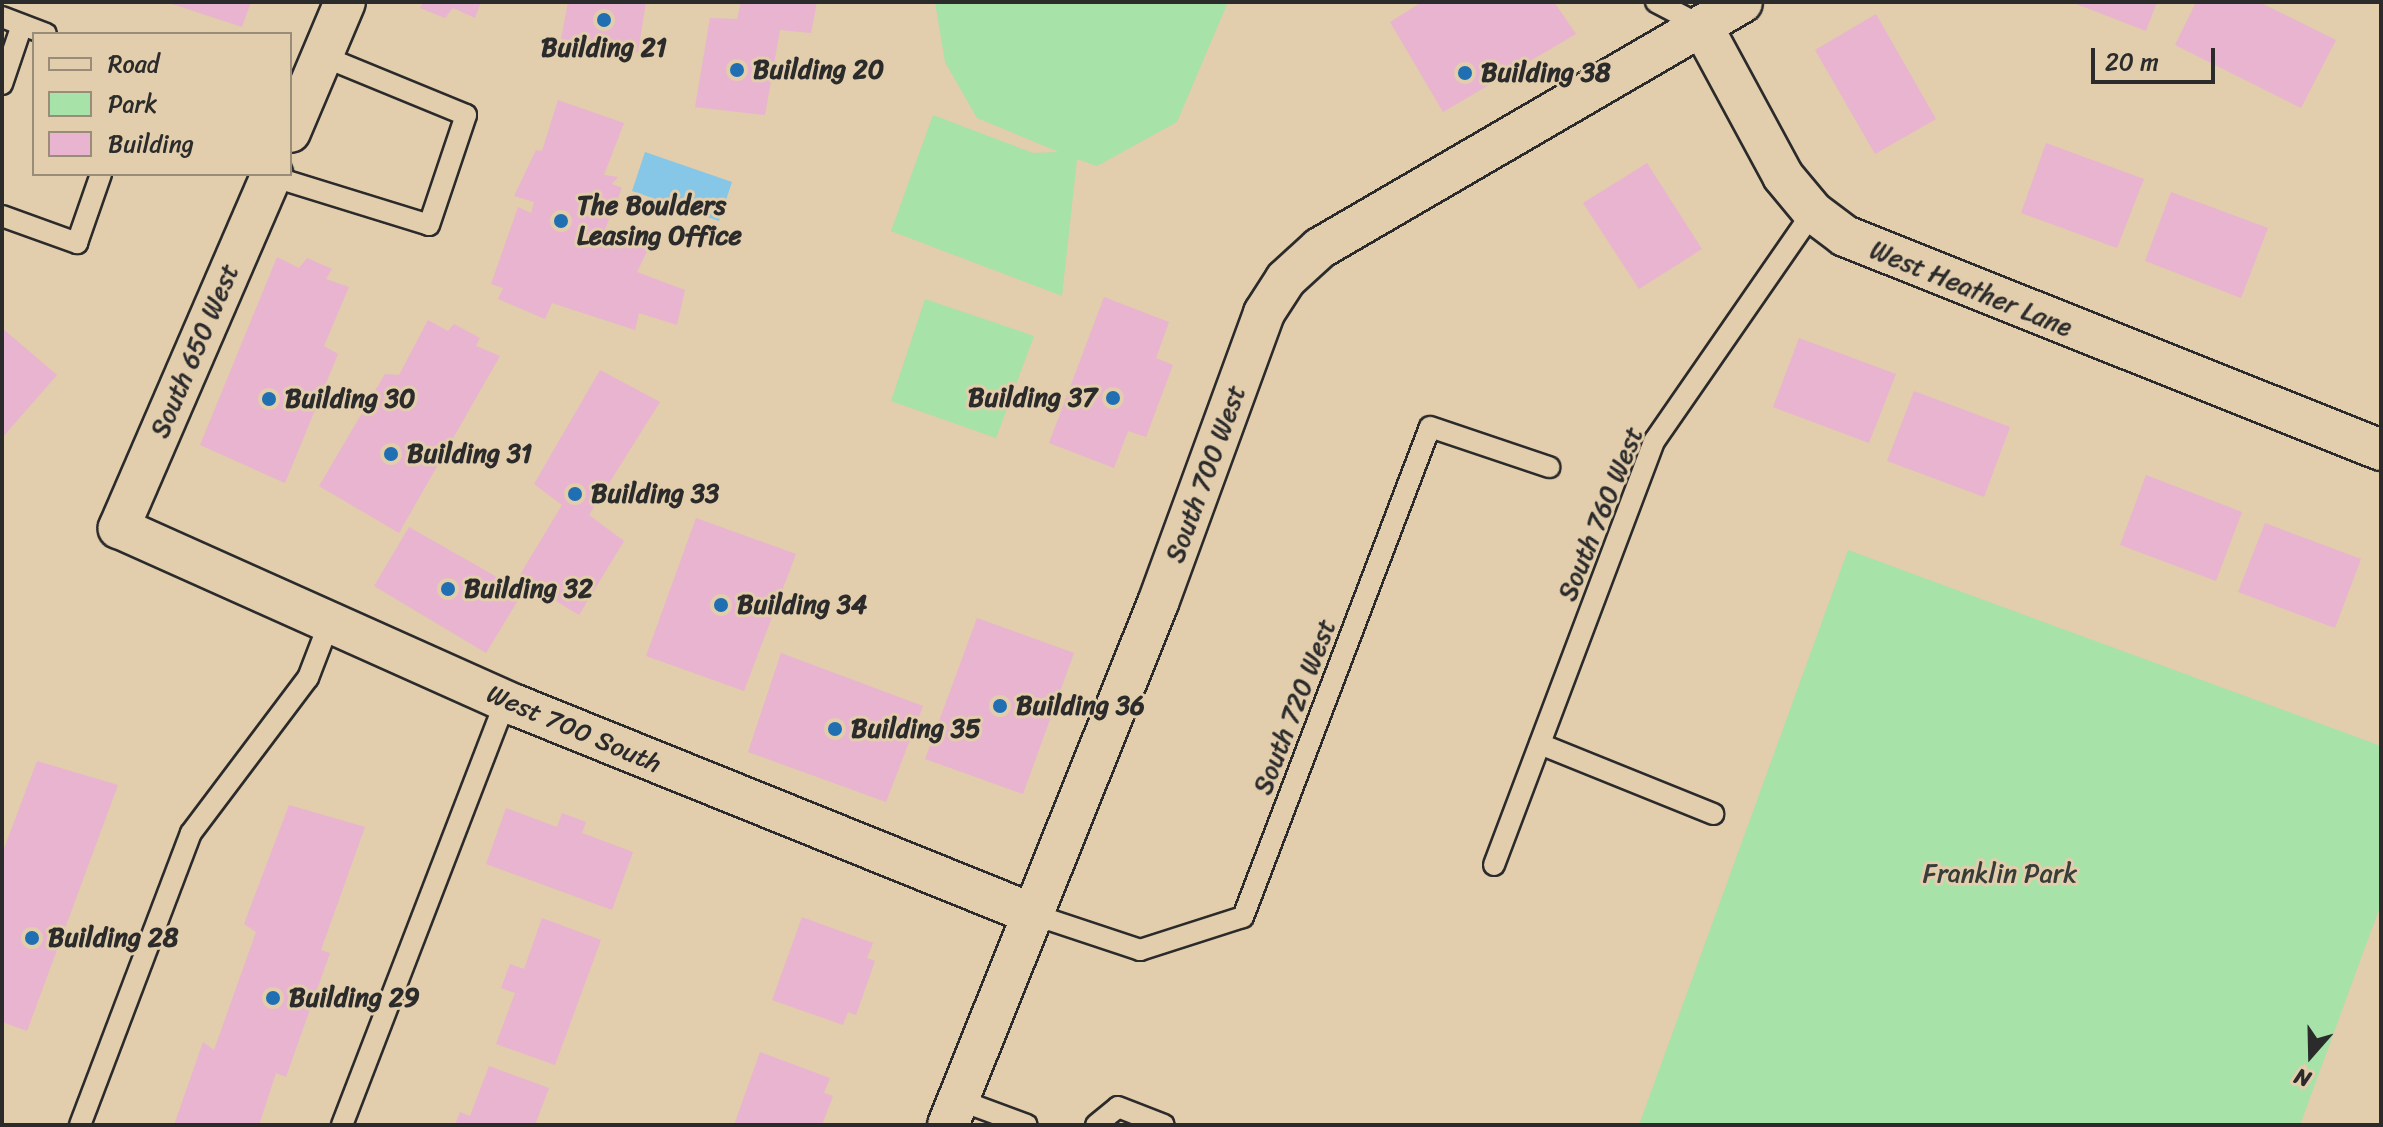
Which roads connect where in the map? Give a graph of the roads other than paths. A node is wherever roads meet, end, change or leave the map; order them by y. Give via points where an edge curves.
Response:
1 (345, 2) edge
2 (1656, 2) edge
3 (1742, 2) edge
4 (2, 17) edge
5 (22, 25) junction
6 (1702, 26) junction
7 (41, 32) edge
8 (322, 56) junction
9 (2, 84) edge
10 (292, 119) edge
11 (100, 176) edge
12 (272, 176) edge
13 (275, 176) edge
14 (1813, 212) junction
15 (2, 216) edge
16 (2381, 450) edge
17 (1549, 467) dead end
18 (119, 528) joint
19 (328, 626) junction
20 (506, 701) junction
21 (1540, 744) junction
22 (1713, 814) dead end
23 (1494, 865) dead end
24 (1035, 915) junction
25 (954, 1113) edge
26 (80, 1125) edge
27 (342, 1125) edge
28 (1027, 1125) edge
29 (1096, 1125) edge
30 (1164, 1125) edge

1 - 8 street
2 - 6 lane
3 - 6 street
4 - 5 lane
5 - 7 lane
5 - 9 lane
6 - 14 street, West Heather Lane via 1783,176
6 - 24 street, South 700 West via 1320,248 1286,279 1264,313
8 - 10 street
8 - 13 lane via 466,115 429,225
11 - 15 lane via 77,243
12 - 18 street, South 650 West
14 - 16 street, West Heather Lane via 1897,262
14 - 21 lane, South 760 West via 1655,440
17 - 24 lane, South 720 West via 1430,427 1243,917 1140,950
18 - 19 street, West 700 South
19 - 20 street, West 700 South
19 - 26 lane via 308,678 191,833
20 - 24 street, West 700 South via 699,766
20 - 27 lane
21 - 22 lane
21 - 23 lane, South 760 West
24 - 25 street, South 700 West
25 - 28 lane
29 - 30 lane via 1118,1107

